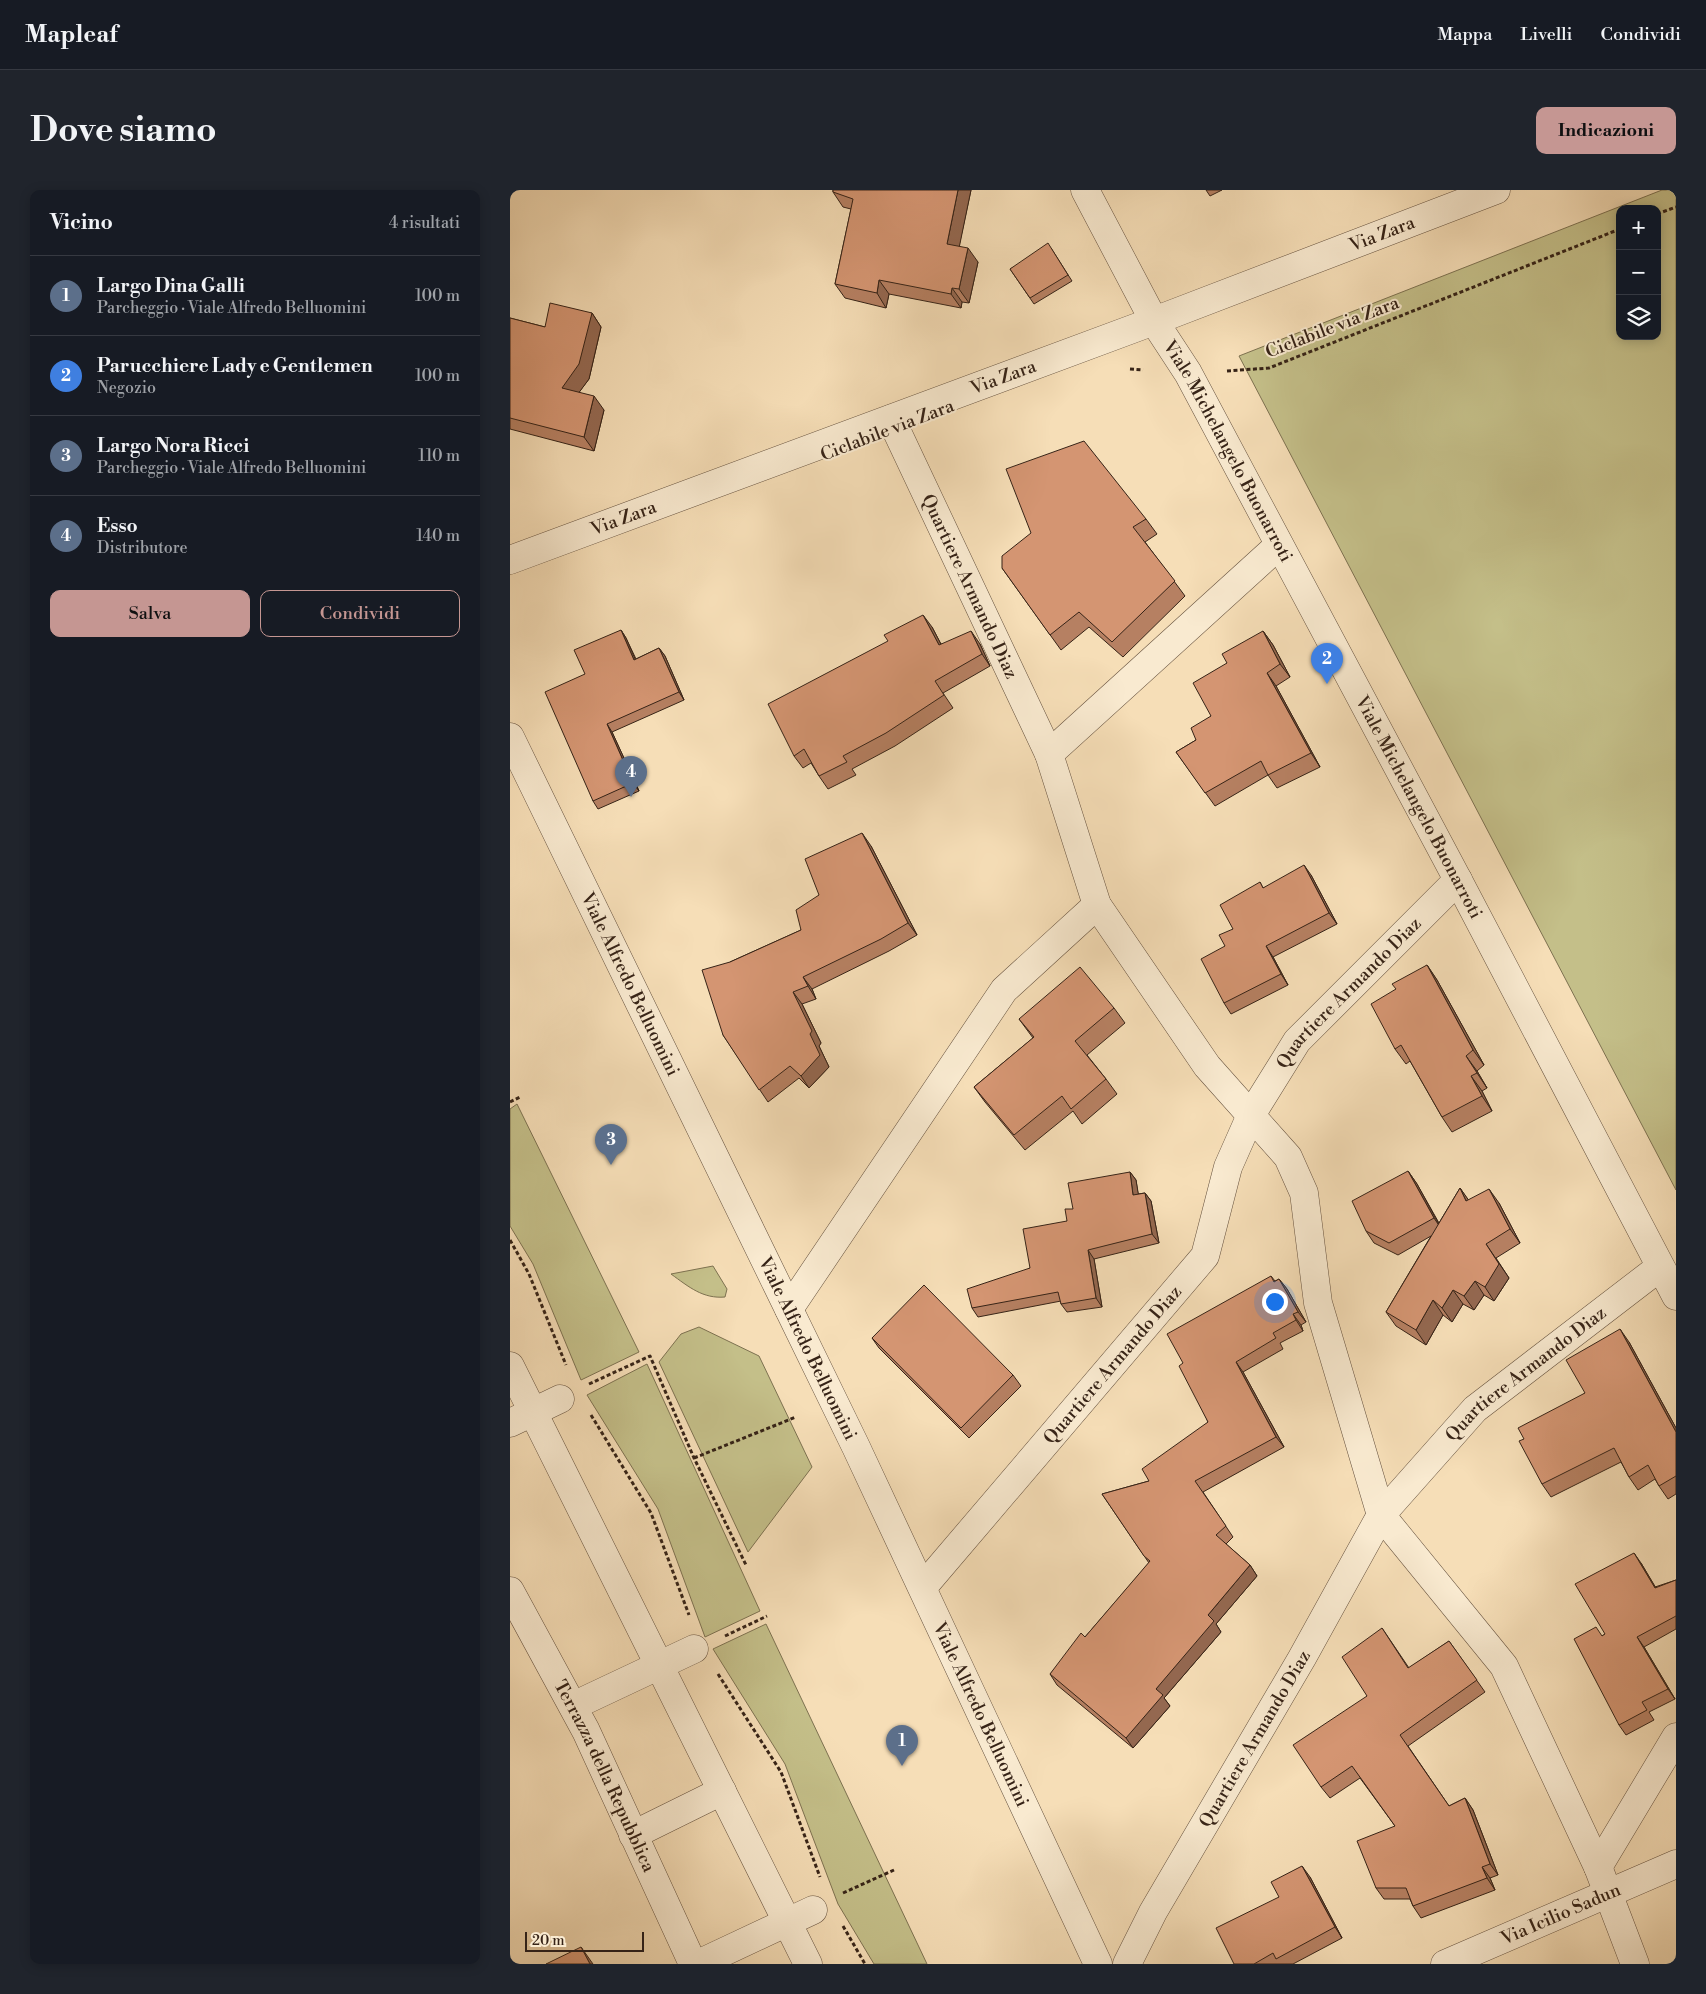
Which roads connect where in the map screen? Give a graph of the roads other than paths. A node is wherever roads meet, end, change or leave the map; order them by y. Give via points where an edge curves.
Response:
1 (1085, 190) edge
2 (1496, 190) edge
3 (1154, 322) junction
4 (891, 419) junction
5 (1279, 545) junction
6 (510, 560) edge
7 (510, 737) edge
8 (1049, 754) junction
9 (1458, 880) junction
10 (1097, 905) junction
11 (1251, 1115) junction
12 (1660, 1267) junction
13 (1676, 1296) edge
14 (789, 1309) junction
15 (510, 1366) edge
16 (571, 1393) road end
17 (521, 1417) edge
18 (1381, 1515) junction
19 (923, 1587) junction
20 (510, 1591) edge
21 (694, 1649) dead end
22 (659, 1665) junction
23 (572, 1706) junction
24 (1676, 1737) edge
25 (722, 1791) junction
26 (633, 1835) junction
27 (1676, 1864) edge
28 (1598, 1867) junction
29 (1607, 1894) junction
30 (824, 1903) road end
31 (787, 1922) junction
32 (693, 1964) edge
33 (698, 1964) edge
34 (808, 1964) edge
35 (1098, 1964) edge
36 (1127, 1964) edge
37 (1445, 1964) edge
38 (1635, 1964) edge

1 - 3 street, Viale Michelangelo Buonarroti
2 - 3 street, Via Zara
3 - 4 street, Via Zara
3 - 5 street, Viale Michelangelo Buonarroti via 1188,373
4 - 6 street, Via Zara
4 - 8 street, Quartiere Armando Diaz
5 - 8 street
5 - 9 street, Viale Michelangelo Buonarroti
7 - 14 street, Viale Alfredo Belluomini
8 - 10 street, Quartiere Armando Diaz
9 - 11 street, Quartiere Armando Diaz via 1297,1040
9 - 12 street, Viale Michelangelo Buonarroti
10 - 11 street, Quartiere Armando Diaz via 1207,1066
10 - 14 street via 1004,990
11 - 18 street, Quartiere Armando Diaz via 1288,1157 1304,1193 1318,1302
11 - 19 street, Quartiere Armando Diaz via 1228,1167 1205,1256
12 - 13 street, Viale Michelangelo Buonarroti
12 - 18 street, Quartiere Armando Diaz via 1475,1409
14 - 19 street, Viale Alfredo Belluomini
15 - 17 street
16 - 17 street
17 - 22 street
18 - 28 street, Quartiere Armando Diaz via 1504,1666
18 - 36 street, Quartiere Armando Diaz via 1302,1658 1153,1912
19 - 35 street, Viale Alfredo Belluomini
20 - 23 street, Terrazza della Repubblica
21 - 22 street
22 - 23 street
22 - 25 street
23 - 26 street, Terrazza della Repubblica
24 - 28 street
25 - 26 street
25 - 31 street
26 - 32 street, Terrazza della Repubblica
27 - 29 street, Via Icilio Sadun
28 - 29 street, Quartiere Armando Diaz
29 - 37 street, Via Icilio Sadun
29 - 38 street, Quartiere Armando Diaz
30 - 31 street
31 - 33 street
31 - 34 street

